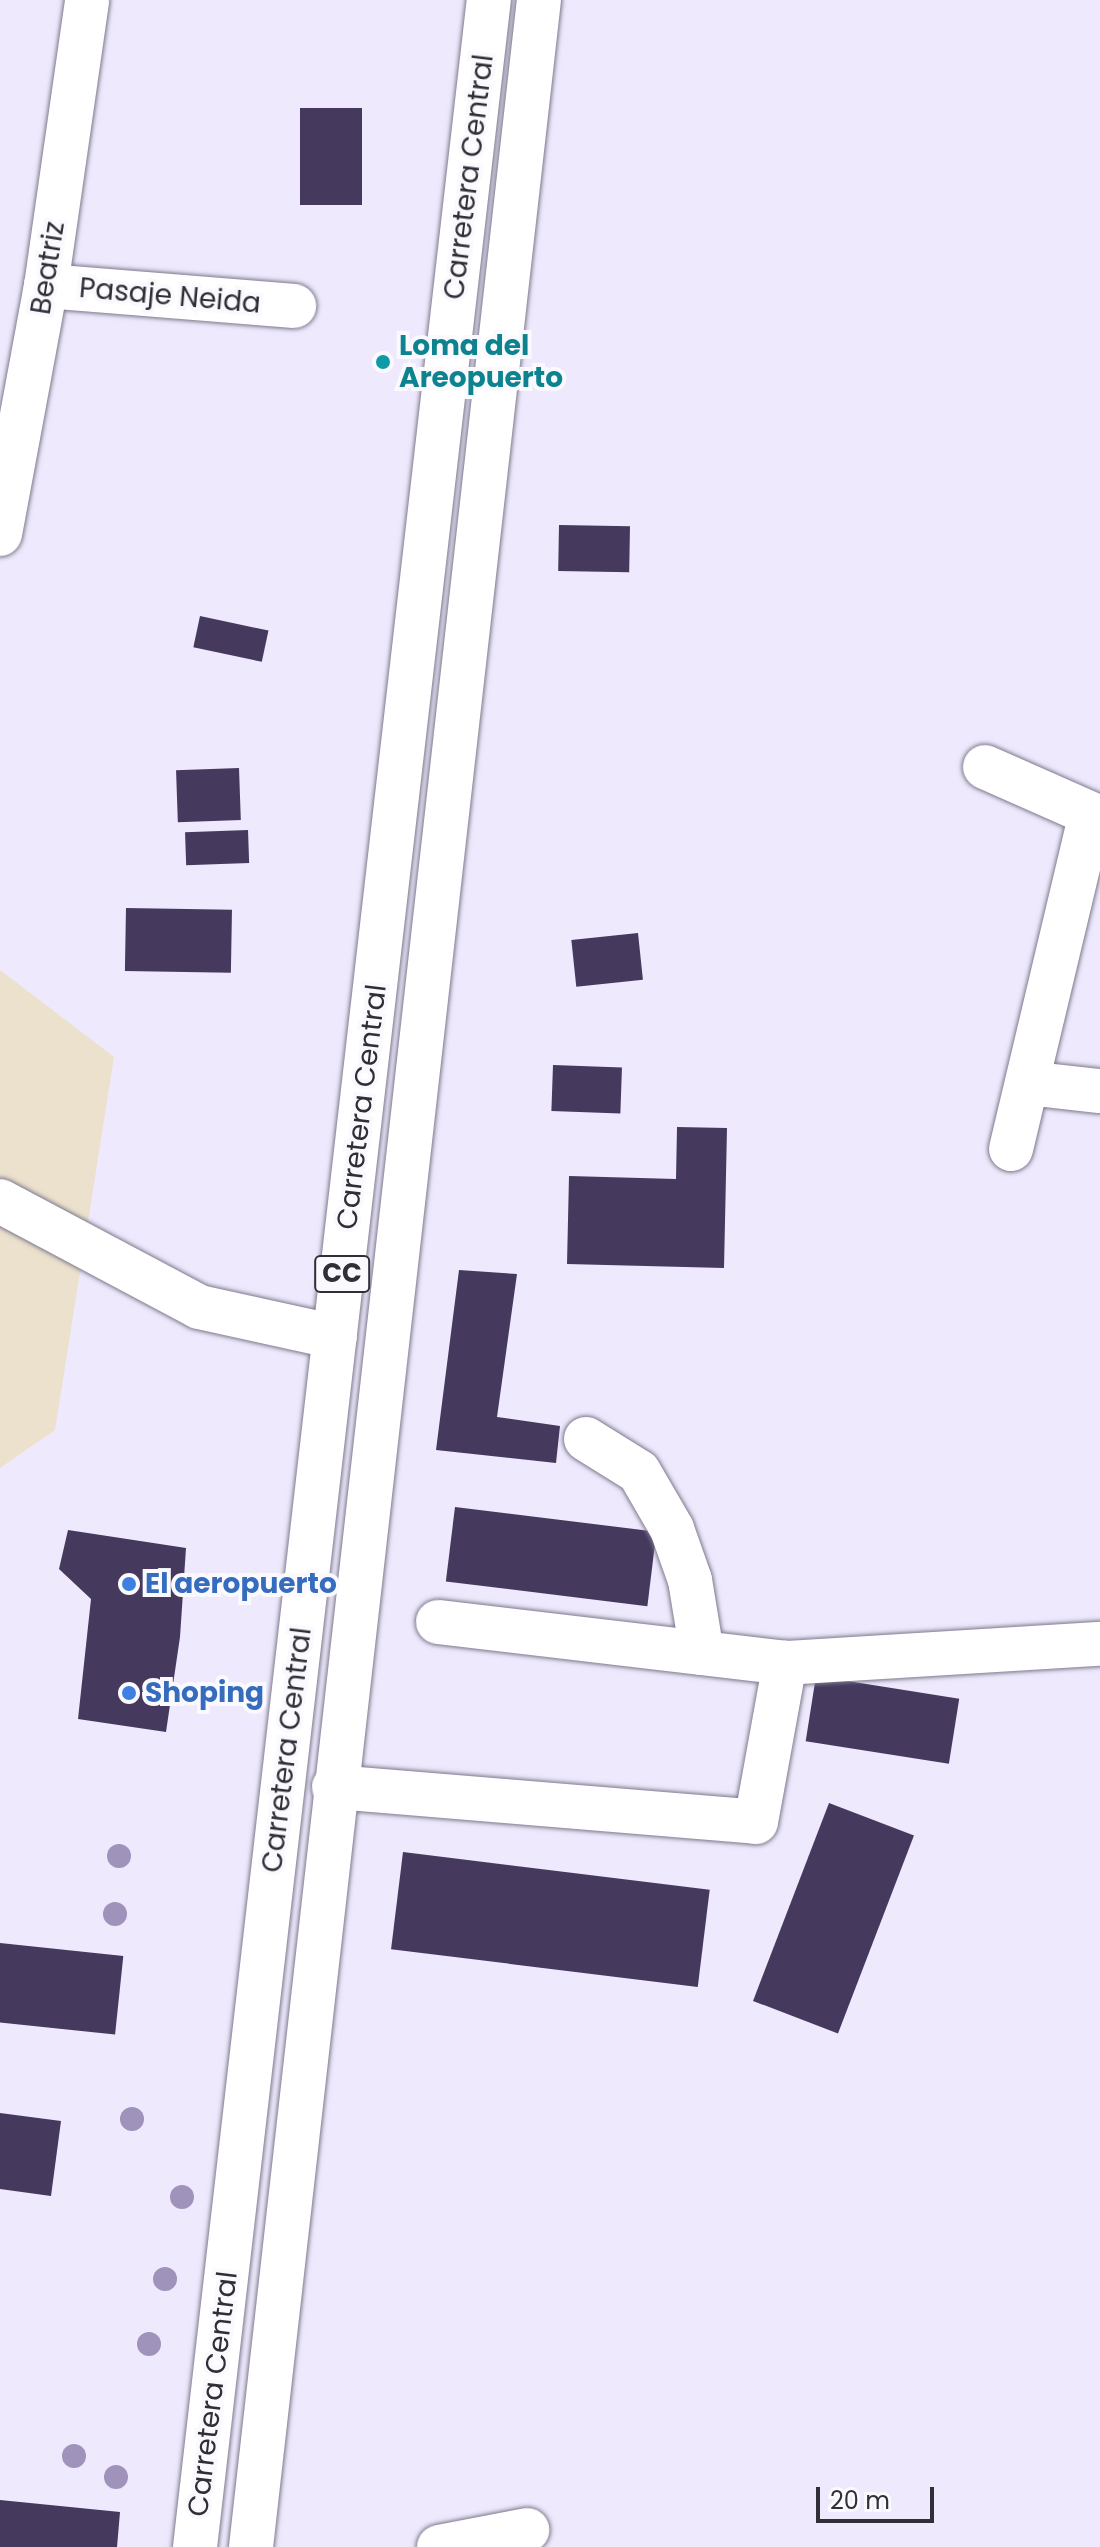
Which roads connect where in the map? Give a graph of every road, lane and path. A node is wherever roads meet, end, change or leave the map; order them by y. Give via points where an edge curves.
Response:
1 (87, 0) edge
2 (489, 0) edge
3 (539, 0) edge
4 (46, 286) junction
5 (294, 306) dead end
6 (0, 534) edge
7 (985, 767) dead end
8 (1096, 816) edge
9 (1027, 1083) junction
10 (1100, 1091) edge
11 (1011, 1149) dead end
12 (0, 1201) edge
13 (335, 1337) junction
14 (383, 1345) junction
15 (586, 1439) dead end
16 (438, 1622) dead end
17 (1100, 1644) edge
18 (702, 1653) junction
19 (785, 1663) junction
20 (284, 1780) junction
21 (334, 1787) junction
22 (527, 2530) dead end
23 (195, 2547) edge
24 (251, 2547) edge
25 (439, 2547) edge

1 - 4 main road, Beatriz
2 - 13 main road, Carretera Central / CC
3 - 14 main road, Carretera Central / CC
4 - 5 main road, Pasaje Neida
4 - 6 main road, Beatriz
7 - 8 main road
8 - 9 main road
9 - 10 main road
9 - 11 main road
12 - 13 main road via 199,1307
13 - 14 main road
13 - 20 main road, Carretera Central / CC
14 - 21 main road, Carretera Central / CC
15 - 18 main road via 639,1472 672,1529 690,1580
16 - 18 main road
17 - 19 main road
18 - 19 main road
19 - 21 main road via 756,1822
20 - 21 main road
20 - 23 main road, Carretera Central / CC
21 - 24 main road, Carretera Central / CC
22 - 25 main road

